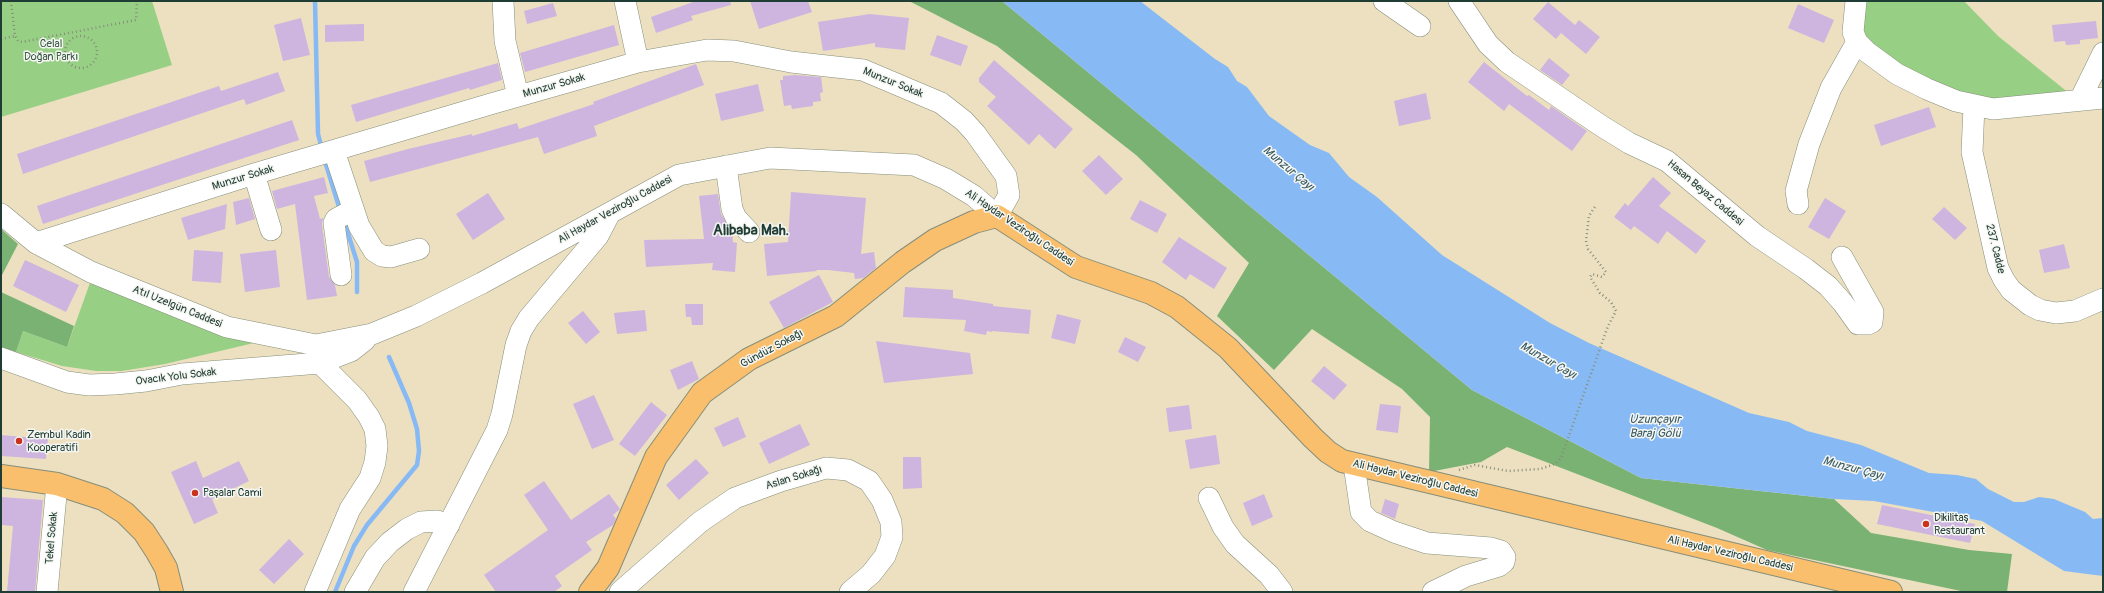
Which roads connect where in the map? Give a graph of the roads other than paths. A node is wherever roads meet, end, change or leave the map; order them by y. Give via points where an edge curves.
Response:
1 (503, 1) edge
2 (625, 1) edge
3 (1384, 1) edge
4 (1459, 1) edge
5 (1856, 1) edge
6 (1420, 26) dead end
7 (1857, 42) junction
8 (2103, 53) edge
9 (638, 62) junction
10 (518, 96) junction
11 (2103, 98) edge
12 (2080, 100) junction
13 (1974, 106) junction
14 (334, 151) junction
15 (726, 166) junction
16 (254, 174) junction
17 (1798, 204) dead end
18 (610, 212) junction
19 (1, 214) edge
20 (345, 214) junction
21 (997, 216) junction
22 (270, 230) dead end
23 (749, 232) dead end
24 (36, 243) junction
25 (419, 249) dead end
26 (1842, 257) dead end
27 (341, 275) dead end
28 (2103, 299) edge
29 (372, 334) junction
30 (1, 358) edge
31 (320, 363) junction
32 (1354, 465) junction
33 (1, 476) edge
34 (57, 484) junction
35 (1209, 498) dead end
36 (449, 525) junction
37 (47, 592) edge
38 (172, 592) edge
39 (316, 592) edge
40 (354, 592) edge
41 (414, 592) edge
42 (590, 592) edge
43 (620, 592) edge
44 (850, 592) edge
45 (1282, 592) edge
46 (1433, 592) edge
47 (1891, 592) edge

1 - 10 street via 506,41
2 - 9 street
3 - 6 street
4 - 26 street, Hasan Beyaz Caddesi via 1488,44 1507,62 1612,132 1667,161 1757,236 1828,286 1858,324 1868,324 1872,322 1873,312
5 - 7 street via 1853,32
7 - 13 street via 1898,74 1927,90
7 - 17 street via 1831,88 1809,144 1796,191
8 - 12 street
9 - 10 street, Munzur Sokak
9 - 21 street, Munzur Sokak via 707,50 734,51 791,62 863,70 934,100 964,121 1006,176 1009,195
10 - 14 street, Munzur Sokak
11 - 12 street
12 - 13 street via 1993,108
13 - 28 street, 237. Cadde via 1972,152 1998,268 2004,280 2015,294 2040,310 2056,313 2075,311
14 - 16 street, Munzur Sokak
14 - 20 street
15 - 18 street, Ali Haydar Veziroğlu Caddesi via 679,175
15 - 21 street, Ali Haydar Veziroğlu Caddesi via 770,158 914,165 946,179 974,196
15 - 23 street via 732,209 736,218
16 - 22 street
16 - 24 street, Munzur Sokak
18 - 29 street, Ali Haydar Veziroğlu Caddesi via 482,283 416,316
18 - 36 street via 598,236 521,331 497,430
19 - 24 street, Atıl Uzelgün Caddesi
20 - 25 street via 359,226 374,251 382,256 391,258
20 - 27 street via 334,226
21 - 32 main road, Ali Haydar Veziroğlu Caddesi via 1076,267 1150,293 1177,307 1228,348 1328,452
21 - 42 main road, Gündüz Sokağı via 974,222 935,240 903,262 836,316 749,359 702,393 656,457 608,568
24 - 29 street, Atıl Uzelgün Caddesi via 90,272 227,327 316,345
29 - 31 street, Ovacık Yolu Sokak via 350,352
30 - 31 street, Ovacık Yolu Sokak via 67,382 89,385 146,381 182,374
31 - 39 street via 357,400 369,417 375,429 377,446 370,478 350,509
32 - 46 street via 1361,512 1370,521 1427,543 1491,548 1501,551 1505,557 1499,566 1466,576
32 - 47 main road, Ali Haydar Veziroğlu Caddesi
33 - 34 main road
34 - 37 street, Tekel Sokak
34 - 38 main road via 103,499 125,513 144,532 157,552 166,568
35 - 45 street via 1223,527 1235,544 1269,575
36 - 40 street via 437,521 421,522 407,529 375,558
36 - 41 street
43 - 44 street, Aslan Sokağı via 700,522 735,498 826,468 848,470 868,481 882,500 891,522 892,537 885,556 871,574

